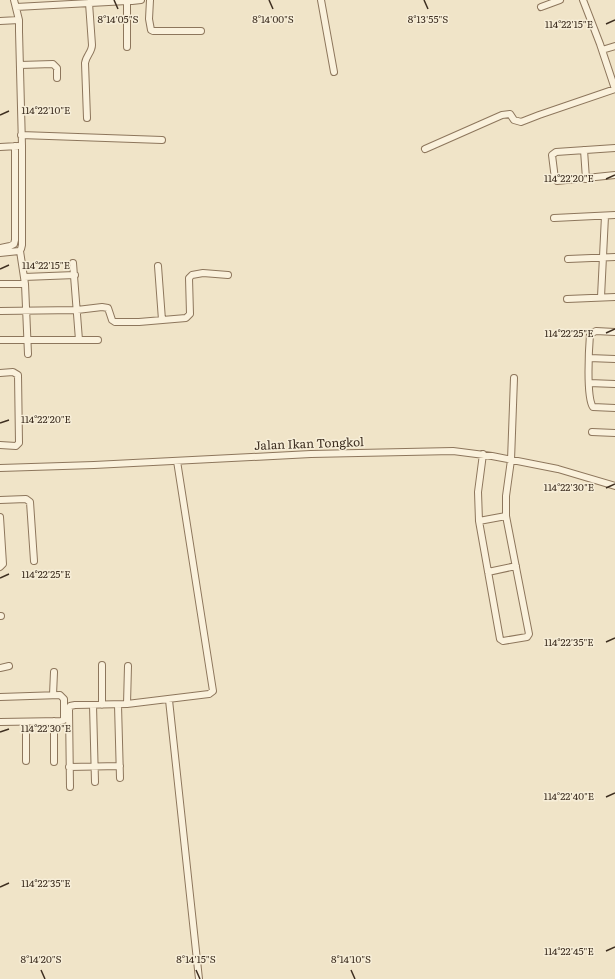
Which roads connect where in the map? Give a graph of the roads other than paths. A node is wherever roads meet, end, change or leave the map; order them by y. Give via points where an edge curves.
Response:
1 (14, 0) edge
2 (141, 0) edge
3 (150, 0) edge
4 (321, 0) edge
5 (560, 0) edge
6 (583, 0) edge
7 (130, 1) edge
8 (89, 3) junction
9 (16, 7) junction
10 (541, 7) dead end
11 (19, 20) junction
12 (0, 21) edge
13 (201, 31) dead end
14 (615, 46) edge
15 (127, 47) dead end
16 (602, 50) junction
17 (20, 65) junction
18 (334, 72) dead end
19 (57, 78) dead end
20 (615, 89) edge
21 (87, 118) dead end
22 (21, 135) junction
23 (162, 140) dead end
24 (0, 146) edge
25 (18, 146) junction
26 (615, 148) edge
27 (424, 149) dead end
28 (584, 150) junction
29 (615, 176) edge
30 (586, 179) junction
31 (615, 215) edge
32 (605, 216) junction
33 (554, 218) dead end
34 (0, 248) edge
35 (20, 251) junction
36 (0, 253) edge
37 (615, 257) edge
38 (604, 258) junction
39 (568, 259) dead end
40 (73, 263) dead end
41 (158, 266) dead end
42 (75, 275) junction
43 (228, 275) dead end
44 (24, 277) junction
45 (0, 284) edge
46 (25, 284) junction
47 (615, 297) edge
48 (601, 298) junction
49 (567, 299) dead end
50 (77, 310) junction
51 (0, 311) edge
52 (26, 311) junction
53 (162, 320) junction
54 (615, 332) edge
55 (0, 340) edge
56 (27, 340) junction
57 (79, 340) junction
58 (98, 340) dead end
59 (28, 354) dead end
60 (589, 358) junction
61 (615, 359) edge
62 (0, 373) edge
63 (514, 378) dead end
64 (589, 383) junction
65 (615, 384) edge
66 (615, 408) edge
67 (592, 432) dead end
68 (615, 433) edge
69 (0, 445) edge
70 (483, 454) junction
71 (511, 460) junction
72 (177, 461) junction
73 (0, 468) edge
74 (615, 486) edge
75 (0, 500) edge
76 (506, 516) junction
77 (0, 517) edge
78 (479, 521) junction
79 (34, 562) dead end
80 (516, 566) junction
81 (0, 567) edge
82 (488, 572) junction
83 (102, 665) dead end
84 (9, 666) dead end
85 (128, 666) dead end
86 (0, 668) edge
87 (54, 672) dead end
88 (53, 695) junction
89 (0, 697) edge
90 (169, 700) junction
91 (127, 704) junction
92 (93, 705) junction
93 (102, 705) junction
94 (118, 705) junction
95 (54, 721) junction
96 (0, 722) edge
97 (26, 722) junction
98 (26, 761) dead end
99 (54, 762) dead end
100 (120, 766) junction
101 (69, 767) junction
102 (95, 767) junction
103 (120, 778) dead end
104 (95, 782) dead end
105 (70, 787) dead end
106 (199, 979) edge

1 - 9 street
2 - 7 street
3 - 13 street via 149,26 153,31
4 - 18 street
5 - 10 street
6 - 16 street
7 - 8 street
7 - 15 street
8 - 9 street
8 - 21 street via 92,49 85,63
9 - 11 street
11 - 12 street
11 - 17 street
14 - 16 street
16 - 20 street
17 - 19 street via 53,64 57,68
17 - 22 street
20 - 27 street via 521,122 514,120 510,114 502,115
22 - 23 street
22 - 25 street
24 - 25 street
25 - 34 street via 15,240 14,244
25 - 35 street via 22,245
26 - 28 street
28 - 30 street
28 - 30 street via 556,152 552,155 557,181
29 - 30 street
31 - 32 street
32 - 33 street
32 - 38 street
35 - 36 street
35 - 44 street
37 - 38 street
38 - 39 street
38 - 48 street
40 - 42 street
41 - 53 street
42 - 44 street
42 - 50 street
43 - 53 street via 192,275 189,278 189,316
44 - 46 street
45 - 46 street
46 - 52 street
47 - 48 street
48 - 49 street
50 - 52 street
50 - 53 street via 108,308 115,322
50 - 57 street
51 - 52 street
52 - 56 street
54 - 60 street via 596,331 590,334
55 - 56 street
56 - 57 street
56 - 59 street
57 - 58 street
60 - 61 street
60 - 64 street
62 - 69 street via 13,372 18,375 19,443 16,446
63 - 71 street
64 - 65 street
64 - 66 street via 593,407
67 - 68 street
70 - 71 street, Jalan Ikan Tongkol
70 - 72 street, Jalan Ikan Tongkol via 453,451 385,451
70 - 78 street via 478,492
71 - 74 street, Jalan Ikan Tongkol via 578,474
71 - 76 street
72 - 73 street, Jalan Ikan Tongkol
72 - 90 street via 213,691 209,694
75 - 79 street via 29,500
76 - 78 street
76 - 80 street
77 - 81 street via 3,564
78 - 82 street
80 - 82 street
80 - 82 street via 529,634 524,638 503,641 500,639
83 - 93 street
84 - 86 street
85 - 91 street
87 - 88 street
88 - 89 street
88 - 95 street via 62,696 65,706 64,720
90 - 91 street
90 - 106 street
91 - 94 street
92 - 93 street
92 - 101 street via 69,707
92 - 102 street
93 - 94 street
94 - 100 street
95 - 97 street
95 - 99 street
96 - 97 street
97 - 98 street
100 - 102 street
100 - 103 street
101 - 102 street
101 - 105 street
102 - 104 street

